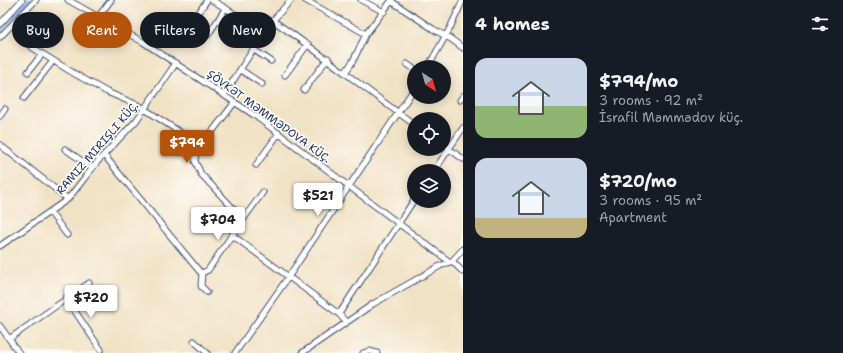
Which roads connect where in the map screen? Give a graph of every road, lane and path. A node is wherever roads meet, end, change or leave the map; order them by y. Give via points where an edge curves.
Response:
1 (22, 0) edge
2 (36, 0) edge
3 (68, 0) edge
4 (111, 0) edge
5 (207, 0) edge
6 (212, 0) edge
7 (291, 0) edge
8 (305, 0) edge
9 (361, 0) edge
10 (463, 0) edge
11 (392, 1) edge
12 (225, 9) junction
13 (89, 12) edge
14 (102, 12) edge
15 (199, 12) edge
16 (230, 12) edge
17 (384, 12) junction
18 (276, 16) edge
19 (276, 23) edge
20 (0, 24) edge
21 (210, 32) edge
22 (366, 34) junction
23 (132, 36) edge
24 (446, 36) junction
25 (0, 37) edge
26 (308, 44) junction
27 (35, 48) edge
28 (463, 48) edge
29 (254, 50) joint
30 (42, 54) junction
31 (328, 58) junction
32 (432, 60) edge
33 (53, 61) junction
34 (271, 61) dead end
35 (176, 63) junction
36 (241, 70) junction
37 (28, 72) dead end
38 (345, 73) junction
39 (285, 75) dead end
40 (262, 84) dead end
41 (304, 90) dead end
42 (224, 95) junction
43 (24, 98) dead end
44 (407, 100) edge
45 (235, 102) junction
46 (5, 109) dead end
47 (145, 109) junction
48 (398, 113) junction
49 (0, 116) edge
50 (407, 119) edge
51 (463, 128) edge
52 (279, 133) junction
53 (451, 141) edge
54 (0, 145) edge
55 (201, 146) junction
56 (65, 148) dead end
57 (451, 151) edge
58 (104, 155) junction
59 (463, 159) edge
60 (256, 165) dead end
61 (92, 168) junction
62 (348, 186) junction
63 (263, 192) dead end
64 (68, 199) junction
65 (409, 208) edge
66 (50, 212) junction
67 (244, 219) junction
68 (399, 223) junction
69 (67, 235) dead end
70 (232, 235) junction
71 (0, 246) edge
72 (463, 249) edge
73 (451, 262) junction
74 (463, 272) edge
75 (202, 273) junction
76 (289, 276) junction
77 (88, 283) dead end
78 (207, 292) dead end
79 (66, 298) junction
80 (339, 314) junction
81 (346, 322) junction
82 (0, 326) edge
83 (9, 339) junction
84 (194, 341) dead end
85 (101, 350) dead end
86 (19, 353) edge
87 (207, 353) edge
88 (235, 353) edge
89 (302, 353) edge
90 (363, 353) edge
91 (377, 353) edge

1 - 20 street
2 - 25 street
3 - 13 street, ŞÖVKƏT MƏMMƏDOVA KÜÇ.
4 - 14 street
5 - 15 street
6 - 12 street
7 - 18 street
8 - 22 street
9 - 17 street
10 - 24 street
11 - 17 street
11 - 24 street
12 - 16 street
12 - 21 street
17 - 22 street
19 - 26 street
22 - 38 street
23 - 35 street, ŞÖVKƏT MƏMMƏDOVA KÜÇ.
24 - 28 street
24 - 32 street
26 - 31 street
26 - 39 street
27 - 30 street
29 - 34 street
29 - 36 street
30 - 33 street
30 - 37 street
31 - 38 street
31 - 41 street
33 - 43 street
33 - 47 street via 107,92
35 - 42 street, ŞÖVKƏT MƏMMƏDOVA KÜÇ.
35 - 47 street, RAMIZ MIRIŞLI KÜÇ.
36 - 40 street
36 - 42 street
38 - 48 street
42 - 45 street, ŞÖVKƏT MƏMMƏDOVA KÜÇ.
44 - 48 street
45 - 52 street, ŞÖVKƏT MƏMMƏDOVA KÜÇ.
45 - 55 street
46 - 49 street
47 - 55 street
47 - 58 street, RAMIZ MIRIŞLI KÜÇ.
48 - 50 street
48 - 62 street
51 - 53 street
52 - 60 street
52 - 62 street, ŞÖVKƏT MƏMMƏDOVA KÜÇ.
54 - 64 street
55 - 67 street via 196,154 198,169
56 - 61 street
57 - 59 street
58 - 61 street, RAMIZ MIRIŞLI KÜÇ.
58 - 75 street
61 - 64 street, RAMIZ MIRIŞLI KÜÇ.
62 - 68 street, ŞÖVKƏT MƏMMƏDOVA KÜÇ.
62 - 76 street
63 - 67 street
64 - 66 street, RAMIZ MIRIŞLI KÜÇ.
65 - 68 street
66 - 69 street
66 - 71 street, RAMIZ MIRIŞLI KÜÇ.
67 - 70 street
68 - 73 street, ŞÖVKƏT MƏMMƏDOVA KÜÇ.
68 - 80 street
70 - 75 street via 208,270
70 - 76 street
72 - 73 street
73 - 74 street, ŞÖVKƏT MƏMMƏDOVA KÜÇ.
73 - 81 street via 373,304
75 - 78 street via 201,286
76 - 80 street
76 - 88 street
77 - 79 street
79 - 83 street
79 - 85 street
80 - 81 street
81 - 89 street
82 - 83 street
83 - 86 street
84 - 87 street
90 - 91 street

